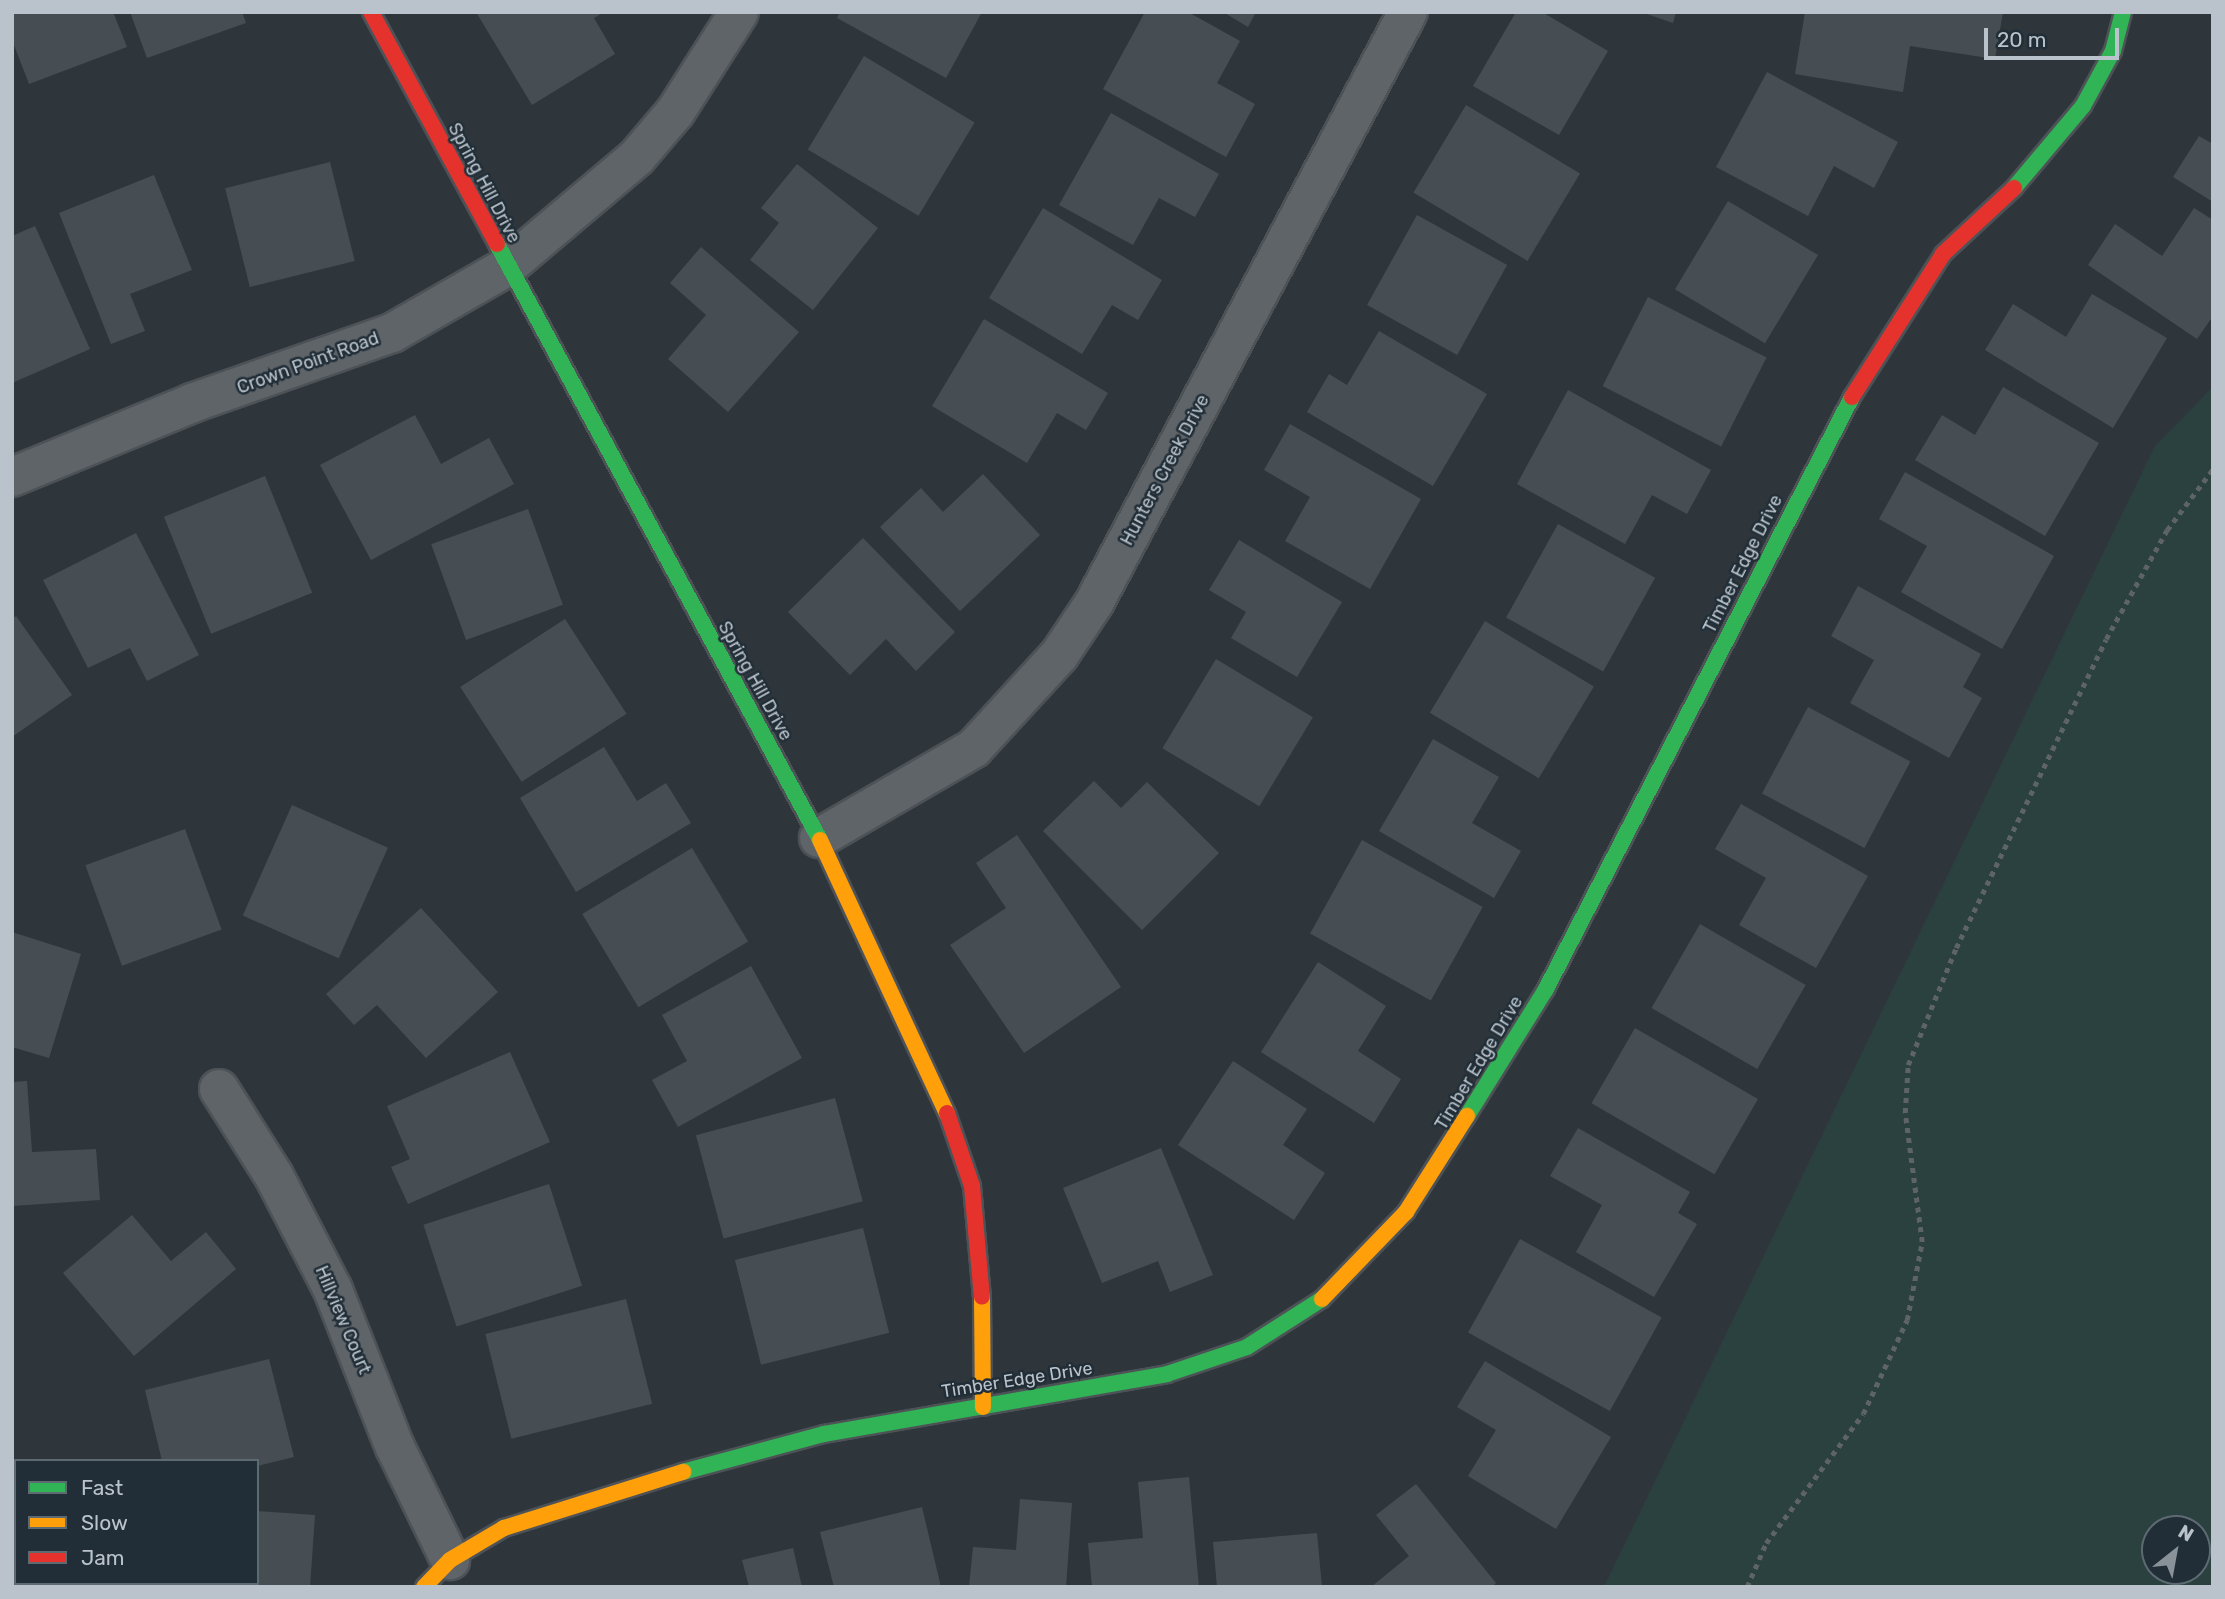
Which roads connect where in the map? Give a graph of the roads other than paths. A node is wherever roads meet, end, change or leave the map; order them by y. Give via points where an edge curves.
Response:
1 (371, 12) edge
2 (739, 12) edge
3 (1408, 12) edge
4 (2123, 12) edge
5 (507, 267) junction
6 (12, 477) edge
7 (819, 838) junction
8 (219, 1089) dead end
9 (983, 1408) junction
10 (437, 1574) edge

1 - 5 street, Spring Hill Drive
2 - 5 street, Crown Point Road via 676,111 637,157
3 - 7 street, Hunters Creek Drive via 1101,590 1060,654 1023,701 974,748
4 - 9 street, Timber Edge Drive via 2113,51 2083,106 2031,173 1943,254 1870,361 1546,989 1406,1212 1308,1310 1247,1347 1167,1374
5 - 6 street, Crown Point Road via 392,332 192,403
5 - 7 street, Spring Hill Drive
7 - 9 street, Spring Hill Drive via 946,1110 972,1186 982,1263
8 - 10 street, Hillview Court via 274,1177 333,1290 395,1447
9 - 10 street, Timber Edge Drive via 824,1434 570,1503 504,1528

